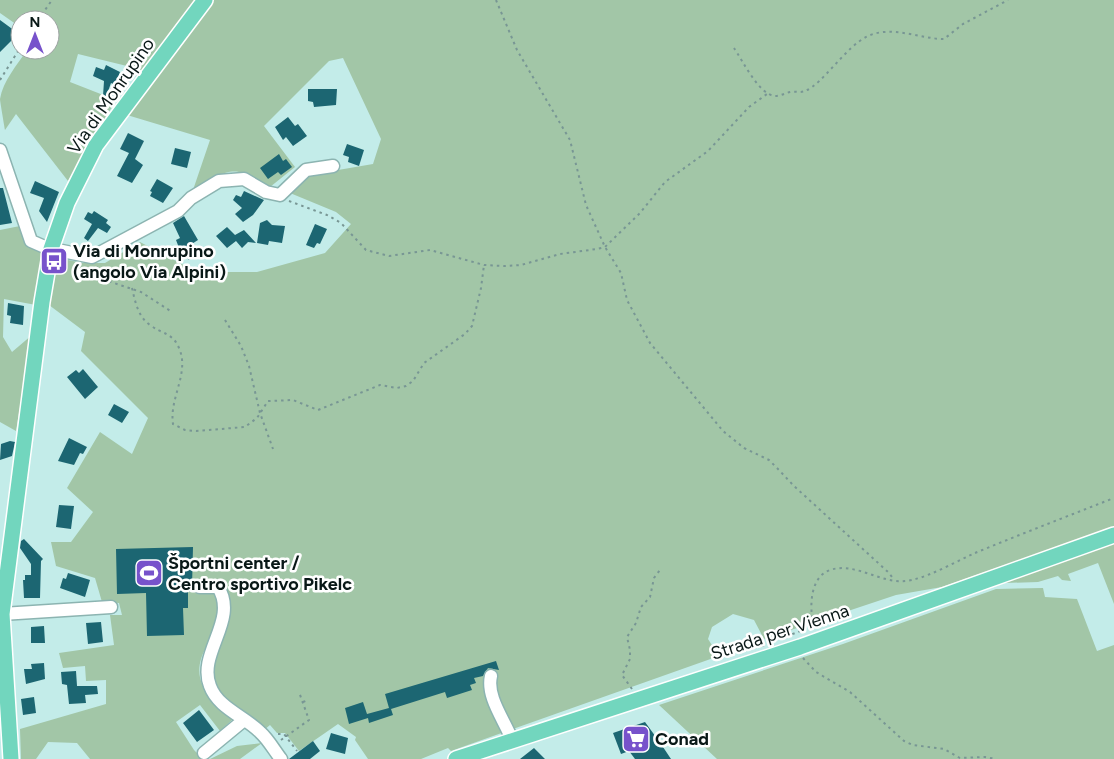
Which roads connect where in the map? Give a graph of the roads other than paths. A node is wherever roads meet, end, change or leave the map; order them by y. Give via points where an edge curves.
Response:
1 (204, 0) edge
2 (0, 150) edge
3 (333, 166) dead end
4 (51, 249) junction
5 (1114, 535) edge
6 (200, 587) dead end
7 (111, 607) dead end
8 (2, 614) junction
9 (491, 676) dead end
10 (3, 693) edge
11 (244, 720) junction
12 (512, 740) junction
13 (204, 752) dead end
14 (489, 754) edge
15 (12, 759) edge
16 (281, 759) edge
17 (456, 759) edge

1 - 4 main road, Via di Monrupino via 96,145 77,180
2 - 4 street via 31,240
3 - 4 street via 306,170 280,195 266,192 244,179 219,181 174,214 92,257
4 - 8 main road, Via di Monrupino
5 - 12 main road, Strada per Vienna via 800,647
6 - 11 street via 218,587 223,602 221,629 207,661 210,685 214,695
7 - 8 street
8 - 10 main road, Via di Monrupino
9 - 12 street via 489,683 493,699
10 - 15 main road, Via di Monrupino
11 - 13 street
11 - 16 street via 260,732
12 - 14 main road, Strada per Vienna
14 - 17 main road, Strada per Vienna

